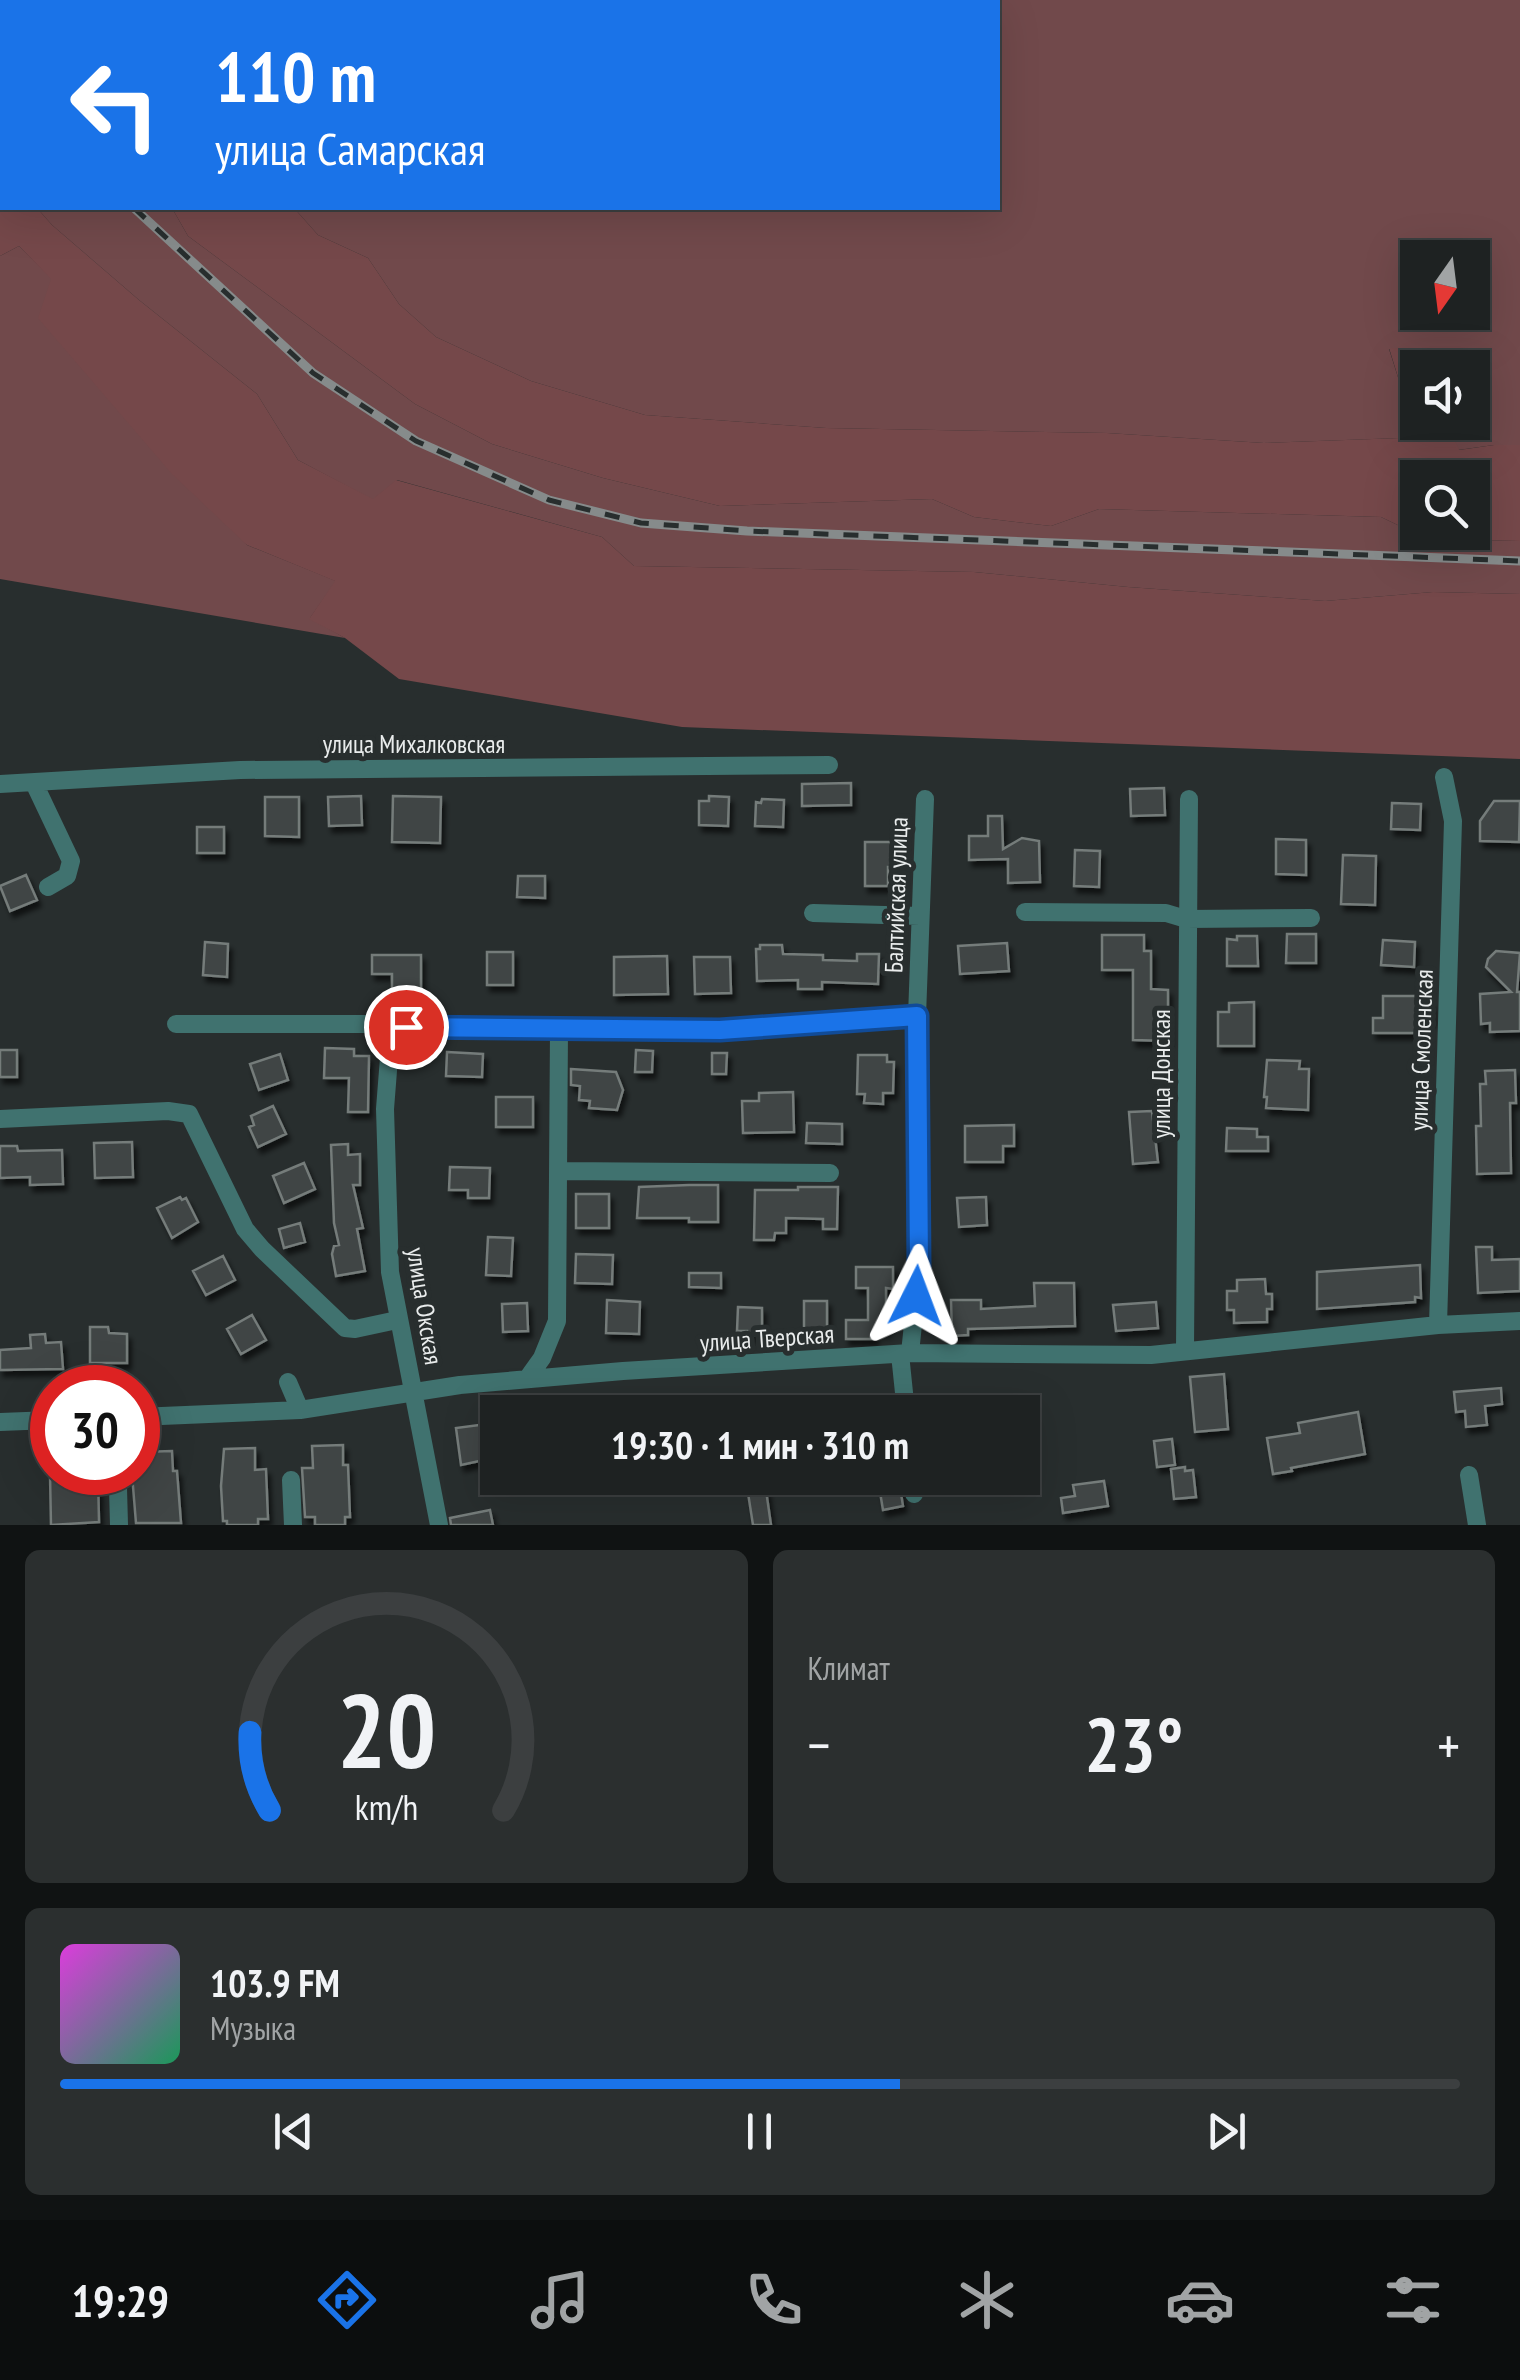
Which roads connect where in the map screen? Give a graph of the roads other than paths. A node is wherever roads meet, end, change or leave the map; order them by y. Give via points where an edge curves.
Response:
1 (829, 766) dead end
2 (1444, 777) dead end
3 (34, 783) junction
4 (0, 784) edge
5 (925, 799) dead end
6 (1189, 800) dead end
7 (48, 887) dead end
8 (813, 912) dead end
9 (1025, 912) dead end
10 (920, 916) junction
11 (1311, 918) dead end
12 (1186, 919) junction
13 (917, 1016) junction
14 (176, 1024) dead end
15 (559, 1030) junction
16 (396, 1034) junction
17 (0, 1118) edge
18 (559, 1171) junction
19 (830, 1172) dead end
20 (397, 1320) junction
21 (1520, 1322) edge
22 (1438, 1325) junction
23 (1185, 1349) junction
24 (905, 1354) junction
25 (527, 1378) junction
26 (288, 1382) dead end
27 (414, 1391) junction
28 (906, 1395) edge
29 (300, 1410) junction
30 (160, 1416) edge
31 (30, 1421) edge
32 (0, 1422) edge
33 (1469, 1475) dead end
34 (291, 1480) dead end
35 (118, 1495) edge
36 (119, 1525) edge
37 (292, 1525) edge
38 (439, 1525) edge
39 (1476, 1525) edge

1 - 3 street, улица Михалковская via 240,770
2 - 22 street, улица Смоленская via 1453,821
3 - 4 street, улица Михалковская
3 - 7 street via 71,861 67,876
5 - 10 street, Балтийская улица
6 - 12 street, улица Донская
8 - 10 street
9 - 12 street via 1166,913
10 - 13 street, Балтийская улица
11 - 12 street
12 - 23 street, улица Донская
13 - 15 street via 743,1030
13 - 24 street, Балтийская улица via 919,1266
14 - 16 street via 382,1024
15 - 16 street via 409,1026
15 - 18 street
16 - 20 street, улица Окская via 385,1110
17 - 20 street via 168,1111 191,1116 245,1229 262,1249 344,1328
18 - 19 street
18 - 25 street via 557,1321
20 - 27 street, улица Окская
21 - 22 street, улица Тверская
22 - 23 street, улица Тверская
23 - 24 street, улица Тверская via 1151,1355
24 - 25 street, улица Тверская
24 - 28 street, Балтийская улица
25 - 27 street, улица Тверская
26 - 29 street
27 - 29 street, улица Тверская
27 - 38 street, улица Окская
29 - 30 street, улица Тверская
31 - 32 street
33 - 39 street
34 - 37 street
35 - 36 street

